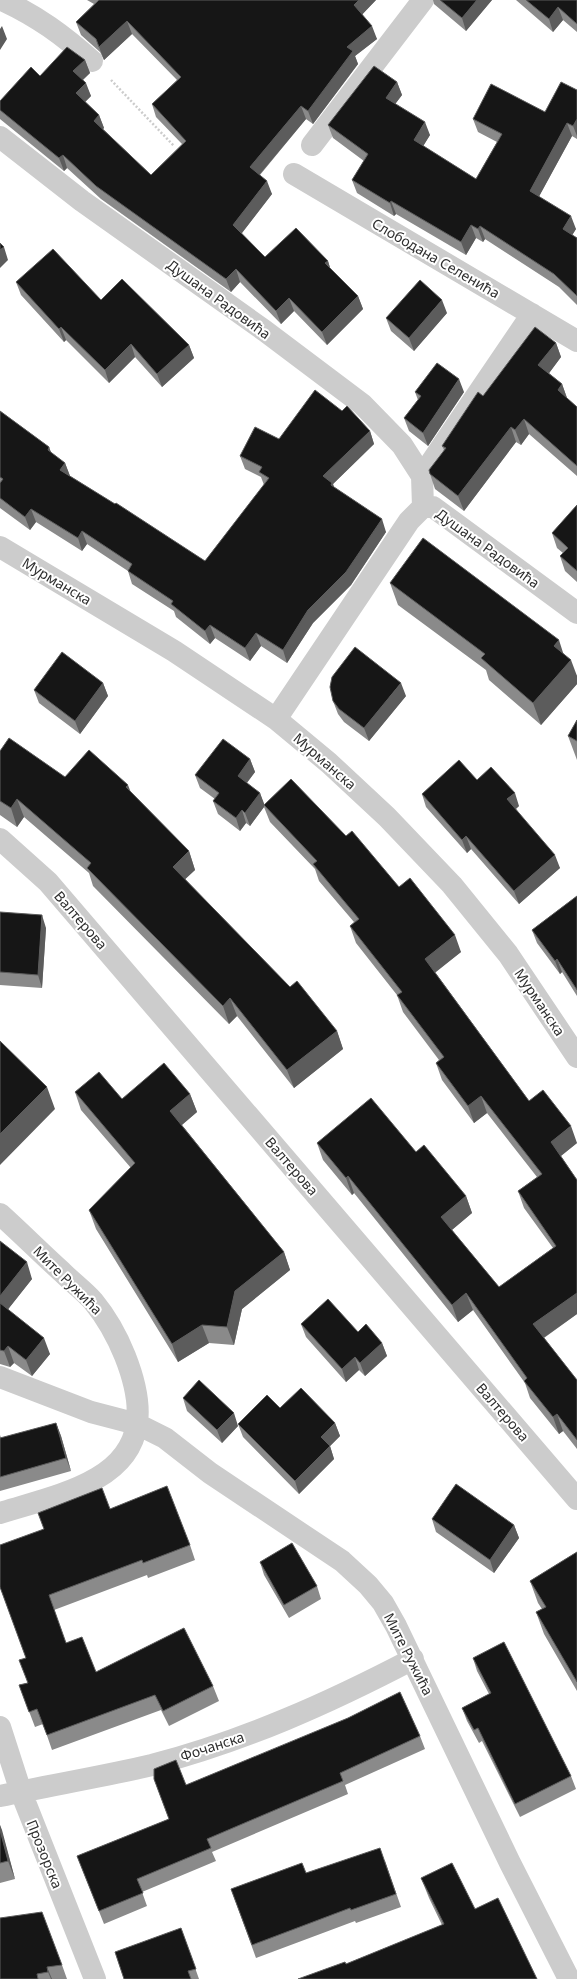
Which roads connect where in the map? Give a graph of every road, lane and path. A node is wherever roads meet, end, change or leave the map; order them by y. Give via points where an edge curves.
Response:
1 (2, 0) edge
2 (423, 0) edge
3 (92, 61) joint
4 (0, 137) edge
5 (312, 145) dead end
6 (174, 146) dead end
7 (294, 174) dead end
8 (532, 314) junction
9 (577, 341) edge
10 (422, 476) junction
11 (423, 507) junction
12 (0, 547) edge
13 (577, 613) edge
14 (276, 719) junction
15 (0, 839) edge
16 (577, 1057) edge
17 (0, 1214) edge
18 (0, 1377) edge
19 (137, 1424) junction
20 (577, 1499) edge
21 (0, 1513) edge
22 (413, 1659) junction
23 (0, 1727) edge
24 (10, 1794) edge
25 (95, 1979) edge
26 (569, 1979) edge

1 - 3 street via 28,12 51,27
2 - 5 street
3 - 6 path
4 - 10 street, Душана Радовића via 82,201 266,331 362,404 402,445
7 - 8 street, Слободана Селенића
8 - 9 street, Слободана Селенића
8 - 10 street
10 - 11 street, Душана Радовића
11 - 13 street, Душана Радовића via 433,508
11 - 14 street via 409,522
12 - 14 street, Мурманска via 174,651
14 - 16 street, Мурманска via 329,763 387,817 452,885 508,954
15 - 20 street, Валтерова via 48,882
17 - 19 street, Мите Ружића via 93,1301 109,1322 135,1386 139,1405
18 - 19 street, Мите Ружића via 91,1412
19 - 21 street via 127,1452 97,1478 56,1495
19 - 22 street, Мите Ружића via 164,1438 210,1473 342,1561 383,1603
22 - 24 street, Фочанска via 315,1708 263,1729 153,1764
22 - 26 street, Мите Ружића via 510,1863
23 - 24 street, Прозорска
24 - 25 street, Прозорска

